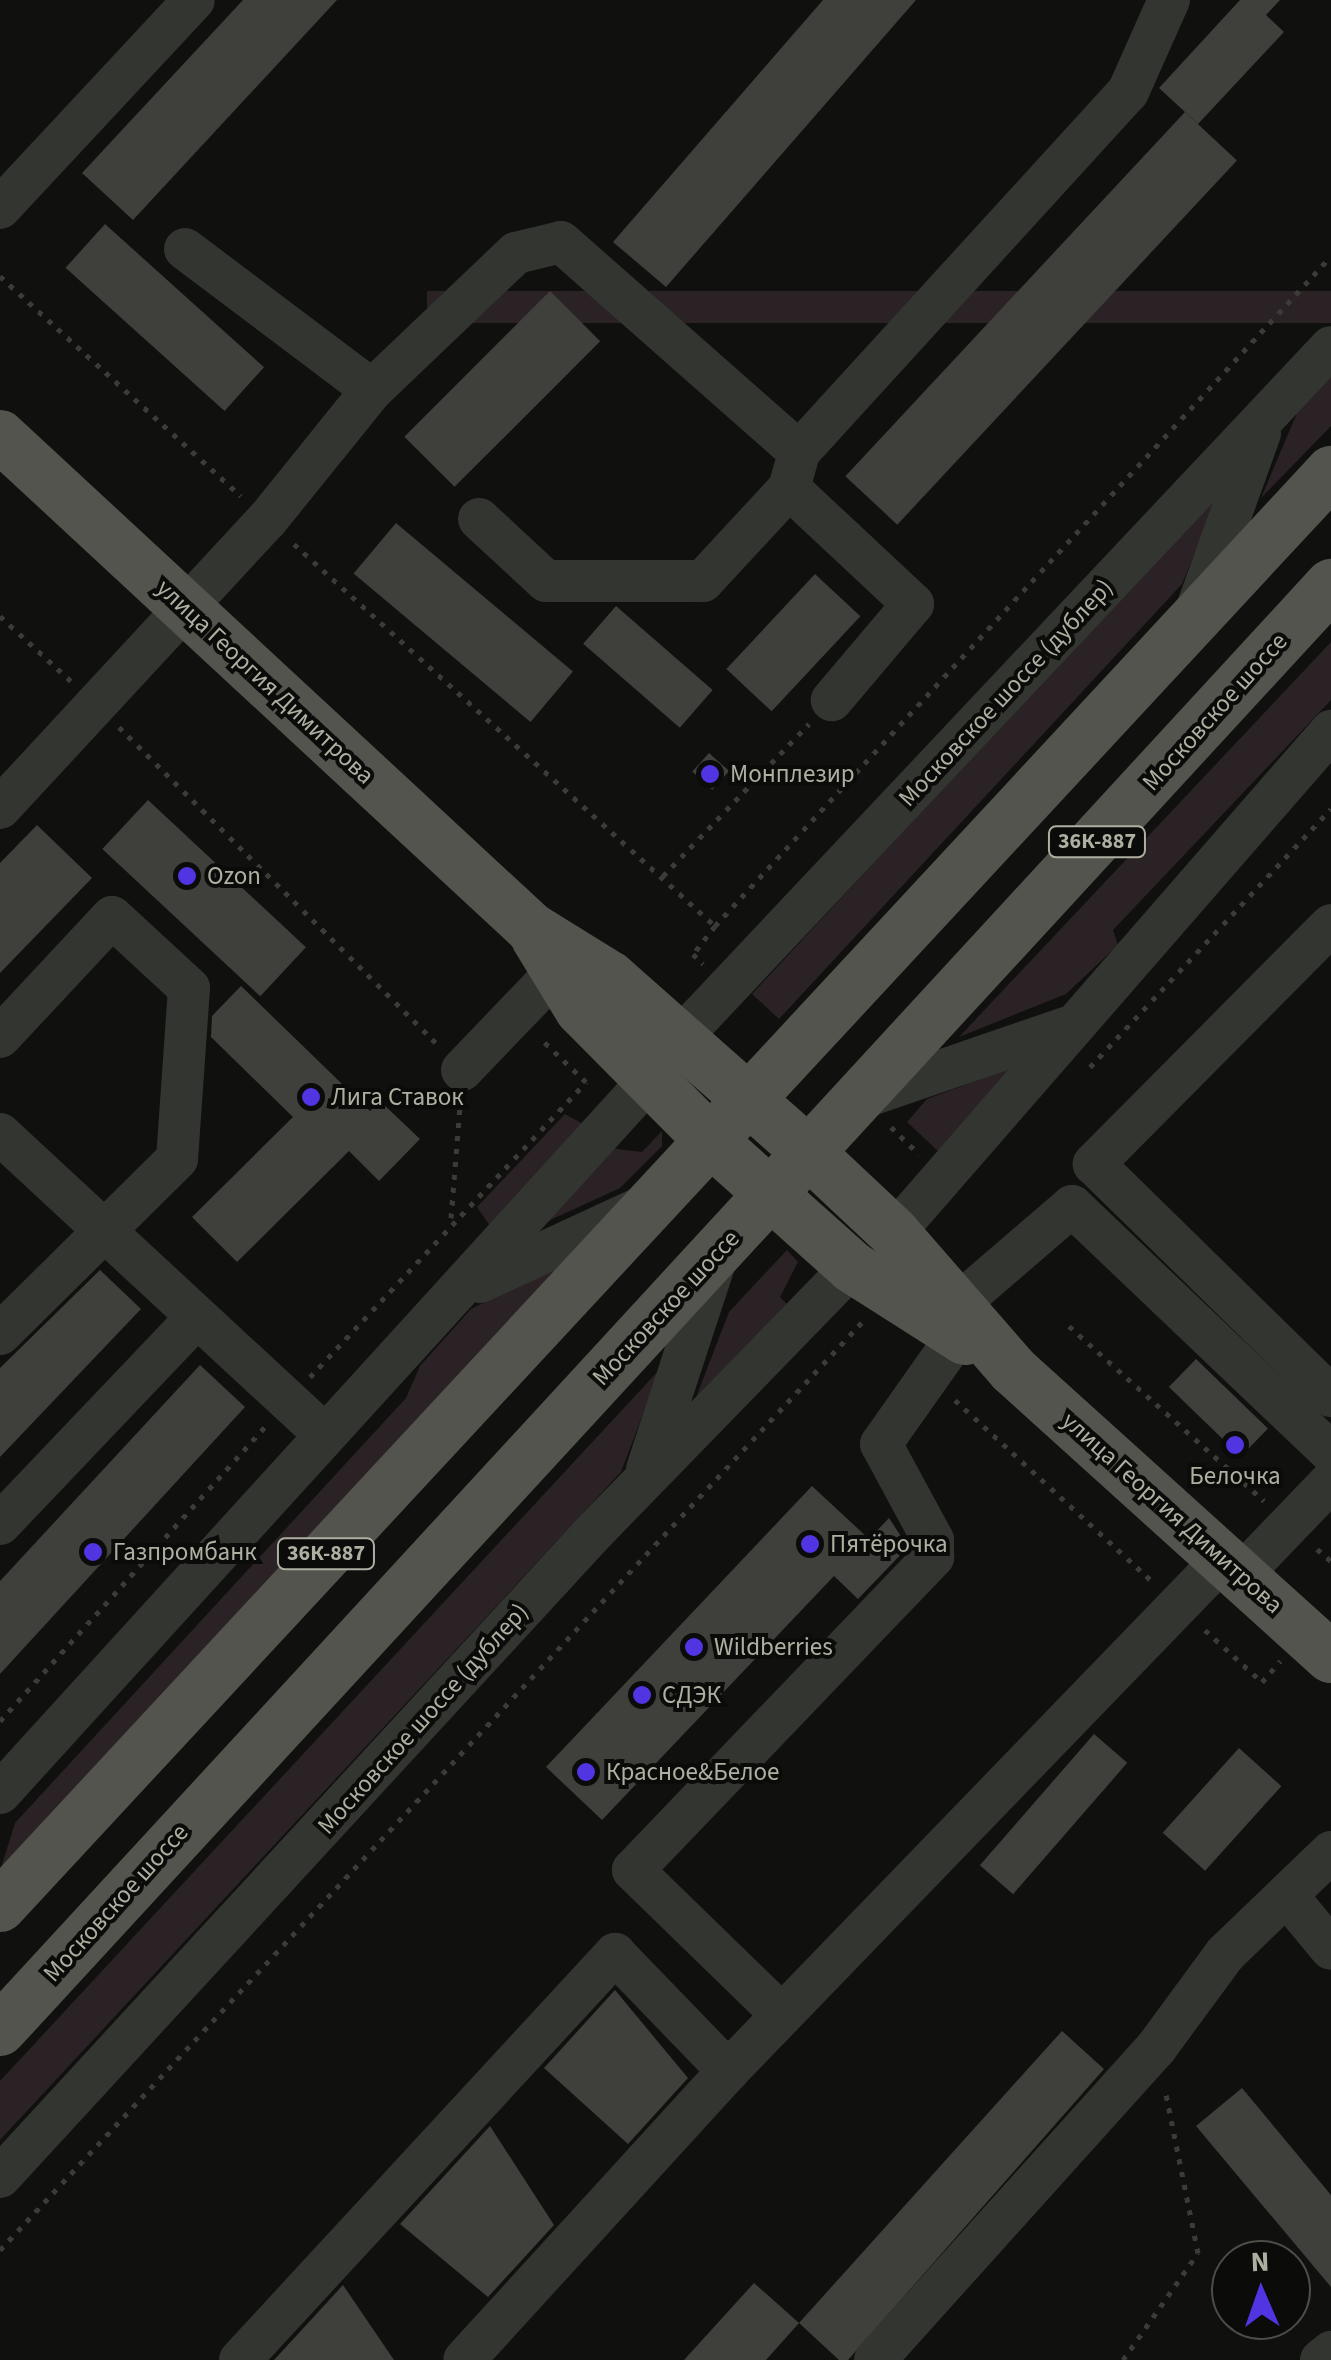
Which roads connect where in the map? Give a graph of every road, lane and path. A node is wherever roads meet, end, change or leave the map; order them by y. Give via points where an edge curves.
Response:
1 (194, 0) edge
2 (1169, 0) edge
3 (0, 208) edge
4 (185, 249) dead end
5 (1331, 256) edge
6 (0, 276) edge
7 (1331, 348) edge
8 (372, 390) junction
9 (1265, 418) junction
10 (0, 436) edge
11 (794, 470) junction
12 (1331, 472) edge
13 (479, 519) dead end
14 (267, 520) junction
15 (1331, 585) edge
16 (183, 606) junction
17 (0, 616) edge
18 (1192, 622) junction
19 (832, 700) joint
20 (96, 704) junction
21 (1331, 731) edge
22 (0, 807) edge
23 (1331, 809) edge
24 (663, 876) junction
25 (1331, 924) edge
26 (715, 926) junction
27 (544, 949) junction
28 (693, 954) dead end
29 (515, 1015) junction
30 (1069, 1026) junction
31 (0, 1037) edge
32 (680, 1038) junction
33 (1088, 1069) dead end
34 (462, 1070) junction
35 (650, 1079) junction
36 (586, 1082) dead end
37 (749, 1098) junction
38 (862, 1098) junction
39 (0, 1134) edge
40 (901, 1136) dead end
41 (710, 1139) junction
42 (810, 1154) junction
43 (926, 1162) dead end
44 (771, 1196) junction
45 (653, 1202) junction
46 (451, 1219) dead end
47 (894, 1232) junction
48 (102, 1233) junction
49 (718, 1252) junction
50 (852, 1267) junction
51 (466, 1289) junction
52 (195, 1319) junction
53 (1069, 1326) dead end
54 (878, 1329) dead end
55 (0, 1334) edge
56 (948, 1338) junction
57 (1331, 1396) edge
58 (323, 1432) junction
59 (1331, 1454) edge
60 (644, 1479) junction
61 (1331, 1481) edge
62 (0, 1524) edge
63 (1290, 1524) junction
64 (1331, 1561) edge
65 (1232, 1567) junction
66 (1178, 1605) junction
67 (1318, 1645) edge
68 (0, 1793) edge
69 (1331, 1852) edge
70 (1288, 1897) junction
71 (0, 1906) edge
72 (1331, 1949) edge
73 (782, 2015) junction
74 (0, 2030) edge
75 (1156, 2048) junction
76 (728, 2071) junction
77 (0, 2177) edge
78 (0, 2250) edge
79 (1331, 2352) edge
80 (240, 2360) edge
81 (464, 2360) edge
82 (875, 2360) edge
83 (1123, 2360) edge
84 (1321, 2360) edge

1 - 3 street
2 - 11 street via 1128,92
4 - 8 street
5 - 26 path
6 - 14 path
7 - 9 street, Московское шоссе (дублер)
8 - 11 street via 516,254 560,242
8 - 14 street
9 - 18 street
9 - 32 street, Московское шоссе (дублер)
10 - 16 main road, улица Георгия Димитрова
11 - 13 street via 704,581 546,581
11 - 19 street via 913,604
12 - 18 main road, 36К-887
14 - 16 street
14 - 24 path
15 - 38 main road, Московское шоссе / 36К-887
16 - 20 street
16 - 27 main road, улица Георгия Димитрова
17 - 20 path
18 - 37 main road, 36К-887
19 - 24 path
20 - 22 street
20 - 34 path
21 - 30 street
23 - 33 path
24 - 26 path
25 - 57 street via 1094,1164
26 - 28 path
27 - 29 street
27 - 32 main road, улица Георгия Димитрова via 610,976
27 - 35 main road, улица Георгия Димитрова via 581,1010
29 - 34 street
29 - 36 path
30 - 38 street
30 - 47 street
31 - 48 street via 112,917 189,988 177,1159
32 - 37 main road, улица Георгия Димитрова
34 - 46 path
35 - 41 main road, улица Георгия Димитрова
35 - 51 street
37 - 41 main road, 36К-887
37 - 42 main road, улица Георгия Димитрова
38 - 42 main road, Московское шоссе / 36К-887
39 - 48 street
40 - 43 path
41 - 44 main road, улица Георгия Димитрова
41 - 45 main road, 36К-887
42 - 44 main road, Московское шоссе / 36К-887
42 - 47 main road, улица Георгия Димитрова
44 - 49 main road, Московское шоссе / 36К-887
44 - 50 main road, улица Георгия Димитрова
45 - 51 street
45 - 71 main road, 36К-887
47 - 56 main road, улица Георгия Димитрова
48 - 52 street
48 - 55 street
49 - 60 street
49 - 74 main road, Московское шоссе / 36К-887
50 - 56 main road, улица Георгия Димитрова
50 - 60 street, Московское шоссе (дублер)
51 - 58 street
52 - 58 street
52 - 62 street
53 - 63 path
54 - 78 path via 866,1318 848,1336
56 - 59 street via 1072,1206
56 - 65 main road, улица Георгия Димитрова via 1013,1370
56 - 66 path
56 - 73 street via 881,1444 933,1540 932,1557 633,1870
58 - 68 street
60 - 77 street, Московское шоссе (дублер)
61 - 63 street
63 - 64 path
63 - 65 street
65 - 66 street
65 - 67 main road, улица Георгия Димитрова
66 - 67 path via 1262,1682
66 - 73 street
69 - 70 street
70 - 72 street
70 - 75 street via 1225,1954
73 - 76 street
75 - 82 street
75 - 83 path via 1198,2253
76 - 80 street via 615,1954
76 - 81 street
79 - 84 street

